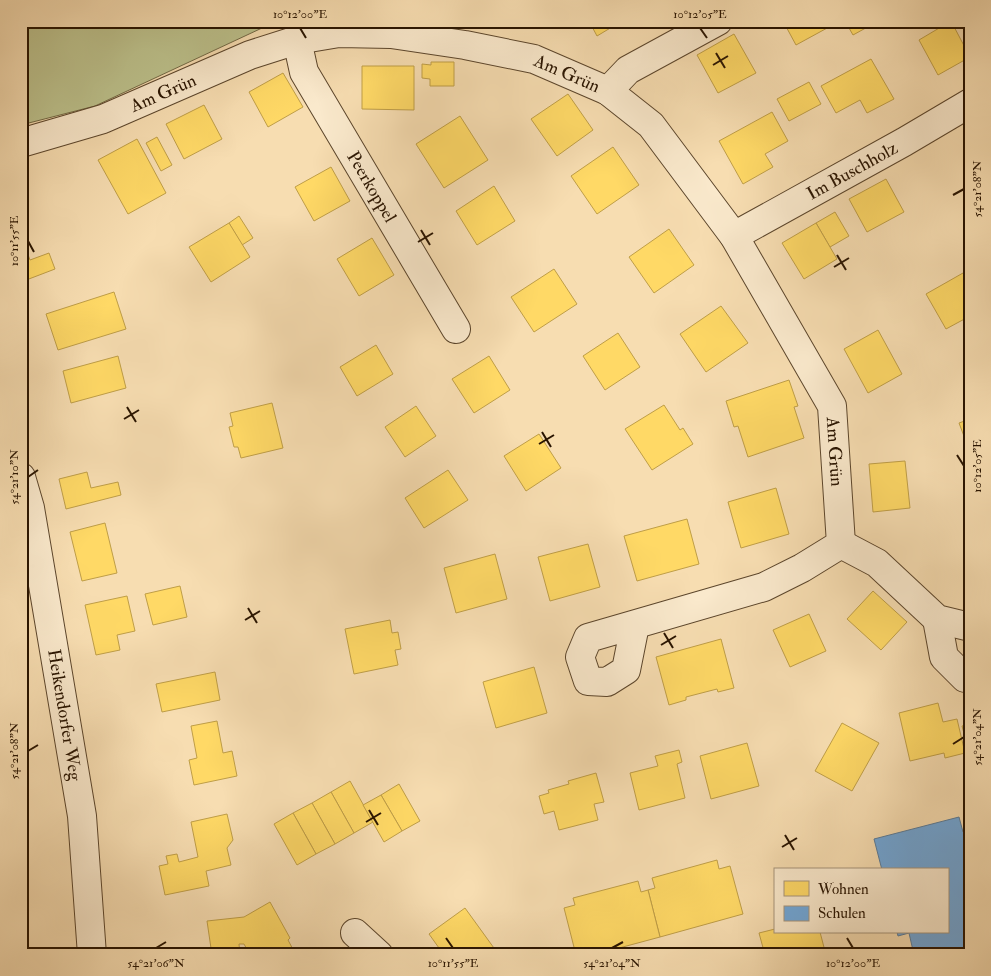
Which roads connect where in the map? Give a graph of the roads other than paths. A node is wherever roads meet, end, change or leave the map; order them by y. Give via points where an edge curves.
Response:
1 (718, 21) edge
2 (297, 40) junction
3 (608, 91) junction
4 (970, 103) edge
5 (21, 143) edge
6 (734, 236) junction
7 (456, 329) dead end
8 (21, 477) edge
9 (841, 544) junction
10 (937, 619) junction
11 (635, 625) dead end
12 (970, 627) edge
13 (970, 678) edge
14 (355, 933) dead end
15 (92, 955) edge
16 (378, 955) edge

1 - 3 street via 628,70
2 - 3 street, Am Grün via 339,33 391,34 465,45 534,59
2 - 5 street, Am Grün via 250,55 103,119
2 - 7 street, Peerkoppel via 304,72
3 - 6 street, Am Grün via 651,125
4 - 6 street, Im Buschholz
6 - 9 street, Am Grün via 832,406
8 - 15 street, Heikendorfer Weg via 30,508 82,816
9 - 10 street via 877,562
9 - 11 street via 764,587
10 - 12 street
10 - 13 street via 944,658 964,678
14 - 16 street

